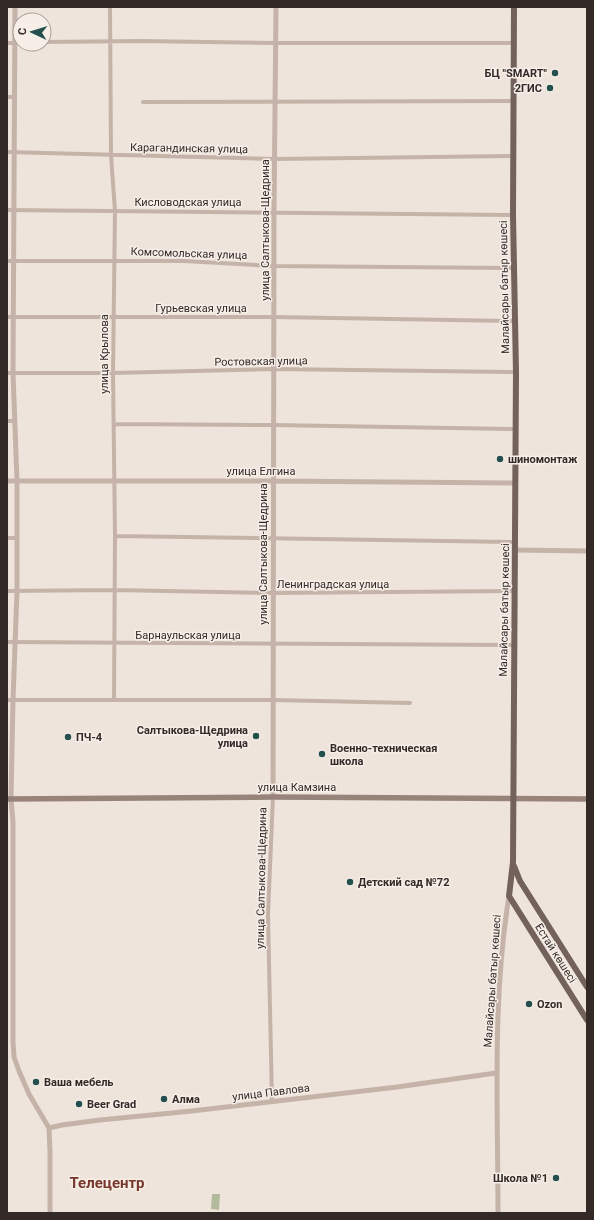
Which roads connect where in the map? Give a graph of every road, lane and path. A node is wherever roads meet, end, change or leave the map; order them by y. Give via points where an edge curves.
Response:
1 (110, 7) edge
2 (276, 7) edge
3 (514, 7) edge
4 (52, 42) edge
5 (111, 42) junction
6 (276, 43) junction
7 (513, 43) junction
8 (16, 52) edge
9 (7, 97) edge
10 (14, 97) junction
11 (513, 101) junction
12 (144, 102) dead end
13 (275, 102) junction
14 (7, 152) edge
15 (14, 152) junction
16 (111, 155) junction
17 (514, 156) junction
18 (275, 159) junction
19 (7, 210) edge
20 (13, 210) junction
21 (115, 211) junction
22 (274, 212) junction
23 (513, 215) junction
24 (7, 261) edge
25 (13, 261) junction
26 (115, 261) junction
27 (274, 266) junction
28 (514, 268) junction
29 (7, 317) edge
30 (13, 317) junction
31 (113, 317) junction
32 (274, 317) junction
33 (514, 321) junction
34 (274, 370) junction
35 (516, 372) junction
36 (7, 373) edge
37 (13, 373) junction
38 (113, 373) junction
39 (7, 421) edge
40 (15, 421) junction
41 (114, 424) junction
42 (273, 425) junction
43 (515, 429) junction
44 (7, 481) edge
45 (17, 481) junction
46 (274, 481) junction
47 (114, 482) junction
48 (515, 483) junction
49 (115, 536) junction
50 (7, 538) edge
51 (17, 538) junction
52 (274, 538) junction
53 (515, 542) junction
54 (515, 550) junction
55 (587, 551) edge
56 (114, 590) junction
57 (7, 591) edge
58 (17, 591) junction
59 (514, 591) junction
60 (273, 593) junction
61 (7, 642) edge
62 (16, 642) junction
63 (114, 644) junction
64 (273, 644) junction
65 (514, 645) junction
66 (10, 700) edge
67 (114, 700) junction
68 (273, 700) junction
69 (410, 703) dead end
70 (273, 797) junction
71 (512, 798) junction
72 (9, 799) edge
73 (587, 799) edge
74 (513, 862) junction
75 (509, 896) junction
76 (587, 987) edge
77 (10, 1013) edge
78 (587, 1020) edge
79 (496, 1073) junction
80 (272, 1102) junction
81 (48, 1128) junction
82 (50, 1213) edge
83 (498, 1213) edge

1 - 5 street, улица Крылова
2 - 6 street, улица Салтыкова-Щедрина
3 - 7 main road, Малайсары батыр көшесі
4 - 5 street
5 - 6 street
5 - 16 street, улица Крылова
6 - 7 street
6 - 13 street, улица Салтыкова-Щедрина
7 - 11 main road, Малайсары батыр көшесі
8 - 10 street
9 - 10 street
10 - 15 street
11 - 13 street
11 - 17 main road, Малайсары батыр көшесі
12 - 13 street
13 - 18 street, улица Салтыкова-Щедрина
14 - 15 street, Карагандинская улица
15 - 16 street, Карагандинская улица
15 - 20 street
16 - 18 street, Карагандинская улица
16 - 21 street, улица Крылова
17 - 18 street, Карагандинская улица
17 - 23 main road, Малайсары батыр көшесі
18 - 22 street, улица Салтыкова-Щедрина
19 - 20 street, Кисловодская улица
20 - 21 street, Кисловодская улица
20 - 25 street
21 - 22 street, Кисловодская улица
21 - 26 street, улица Крылова
22 - 23 street, Кисловодская улица
22 - 27 street, улица Салтыкова-Щедрина
23 - 28 main road, Малайсары батыр көшесі
24 - 25 street, Комсомольская улица
25 - 26 street, Комсомольская улица
25 - 30 street
26 - 27 street, Комсомольская улица via 184,260
26 - 31 street, улица Крылова
27 - 28 street, Комсомольская улица
27 - 32 street, улица Салтыкова-Щедрина
28 - 33 main road, Малайсары батыр көшесі
29 - 30 street, Гурьевская улица
30 - 31 street, Гурьевская улица
30 - 37 street
31 - 32 street, Гурьевская улица
31 - 38 street, улица Крылова
32 - 33 street, Гурьевская улица
32 - 34 street, улица Салтыкова-Щедрина
33 - 35 main road, Малайсары батыр көшесі
34 - 35 street, Ростовская улица
34 - 38 street, Ростовская улица
34 - 42 street, улица Салтыкова-Щедрина
35 - 43 main road, Малайсары батыр көшесі
36 - 37 street, Ростовская улица
37 - 38 street, Ростовская улица
37 - 40 street
38 - 41 street, улица Крылова
39 - 40 street
40 - 45 street
41 - 42 street
41 - 47 street, улица Крылова
42 - 43 street
42 - 46 street, улица Салтыкова-Щедрина
43 - 48 main road, Малайсары батыр көшесі
44 - 45 street, улица Елгина
45 - 47 street, улица Елгина
45 - 51 street
46 - 47 street, улица Елгина
46 - 48 street, улица Елгина
46 - 52 street, улица Салтыкова-Щедрина
47 - 49 street, улица Крылова
48 - 53 main road, Малайсары батыр көшесі
49 - 52 street
49 - 56 street, улица Крылова
50 - 51 street
51 - 58 street
52 - 53 street
52 - 60 street, улица Салтыкова-Щедрина
53 - 54 main road, Малайсары батыр көшесі
54 - 55 street
54 - 59 main road, Малайсары батыр көшесі
56 - 58 street, Ленинградская улица
56 - 60 street, Ленинградская улица
56 - 63 street, улица Крылова
57 - 58 street, Ленинградская улица
58 - 62 street
59 - 60 street, Ленинградская улица
59 - 65 main road, Малайсары батыр көшесі
60 - 64 street, улица Салтыкова-Щедрина
61 - 62 street, Барнаульская улица
62 - 63 street, Барнаульская улица
62 - 66 street
63 - 64 street, Барнаульская улица
63 - 67 street, улица Крылова
64 - 65 street, Барнаульская улица
64 - 68 street, улица Салтыкова-Щедрина
65 - 71 main road, Малайсары батыр көшесі
66 - 67 street
66 - 72 street
67 - 68 street
68 - 69 street
68 - 70 street, улица Салтыкова-Щедрина
70 - 71 main road, улица Камзина
70 - 72 main road, улица Камзина
70 - 80 street, улица Салтыкова-Щедрина via 268,914
71 - 73 main road, улица Камзина
71 - 74 main road, Малайсары батыр көшесі
72 - 77 street via 13,822
74 - 75 main road, Малайсары батыр көшесі
74 - 76 main road, Естай көшесі via 520,881
75 - 78 main road, Естай көшесі
75 - 79 street, Малайсары батыр көшесі via 499,986
77 - 81 street via 14,1057 29,1094
79 - 80 street, улица Павлова
79 - 83 street, Малайсары батыр көшесі
80 - 81 street, улица Павлова
81 - 82 street

